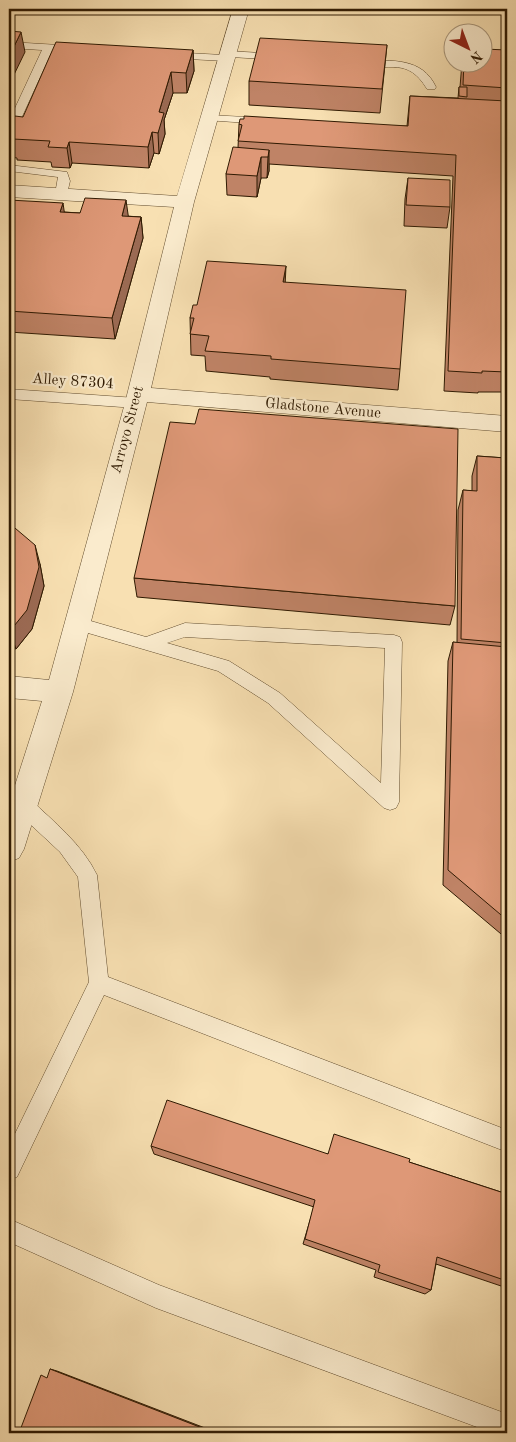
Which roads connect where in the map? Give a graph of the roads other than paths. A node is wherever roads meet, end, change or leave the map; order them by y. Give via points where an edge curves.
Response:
1 (241, 9) edge
2 (9, 45) edge
3 (48, 48) junction
4 (88, 50) edge
5 (157, 54) edge
6 (227, 56) junction
7 (290, 58) edge
8 (354, 62) edge
9 (432, 87) dead end
10 (209, 118) junction
11 (272, 122) edge
12 (9, 132) edge
13 (9, 168) edge
14 (9, 191) edge
15 (61, 194) junction
16 (185, 202) junction
17 (9, 394) edge
18 (137, 398) junction
19 (507, 424) edge
20 (77, 623) junction
21 (147, 643) junction
22 (9, 687) edge
23 (59, 692) junction
24 (23, 805) junction
25 (9, 849) edge
26 (99, 983) junction
27 (507, 1141) edge
28 (9, 1169) edge
29 (9, 1230) edge
30 (507, 1426) edge

1 - 6 street, Arroyo Street
2 - 3 lane
3 - 4 lane
3 - 12 lane
5 - 6 lane
6 - 7 lane
6 - 10 street, Arroyo Street
8 - 9 lane via 413,68 423,73
10 - 11 lane
10 - 16 street, Arroyo Street
13 - 15 lane via 63,174
14 - 15 street
15 - 16 street
16 - 18 street, Arroyo Street
17 - 18 lane, Alley 87304
18 - 19 street, Gladstone Avenue
18 - 20 street, Arroyo Street
20 - 21 lane
20 - 23 street, Arroyo Street
21 - 21 lane via 223,666 274,698 390,802 394,642 185,630
22 - 23 street
23 - 24 street, Arroyo Street
24 - 25 street, Arroyo Street
24 - 26 lane via 67,846 87,875
26 - 27 lane
26 - 28 lane
29 - 30 lane via 156,1296

